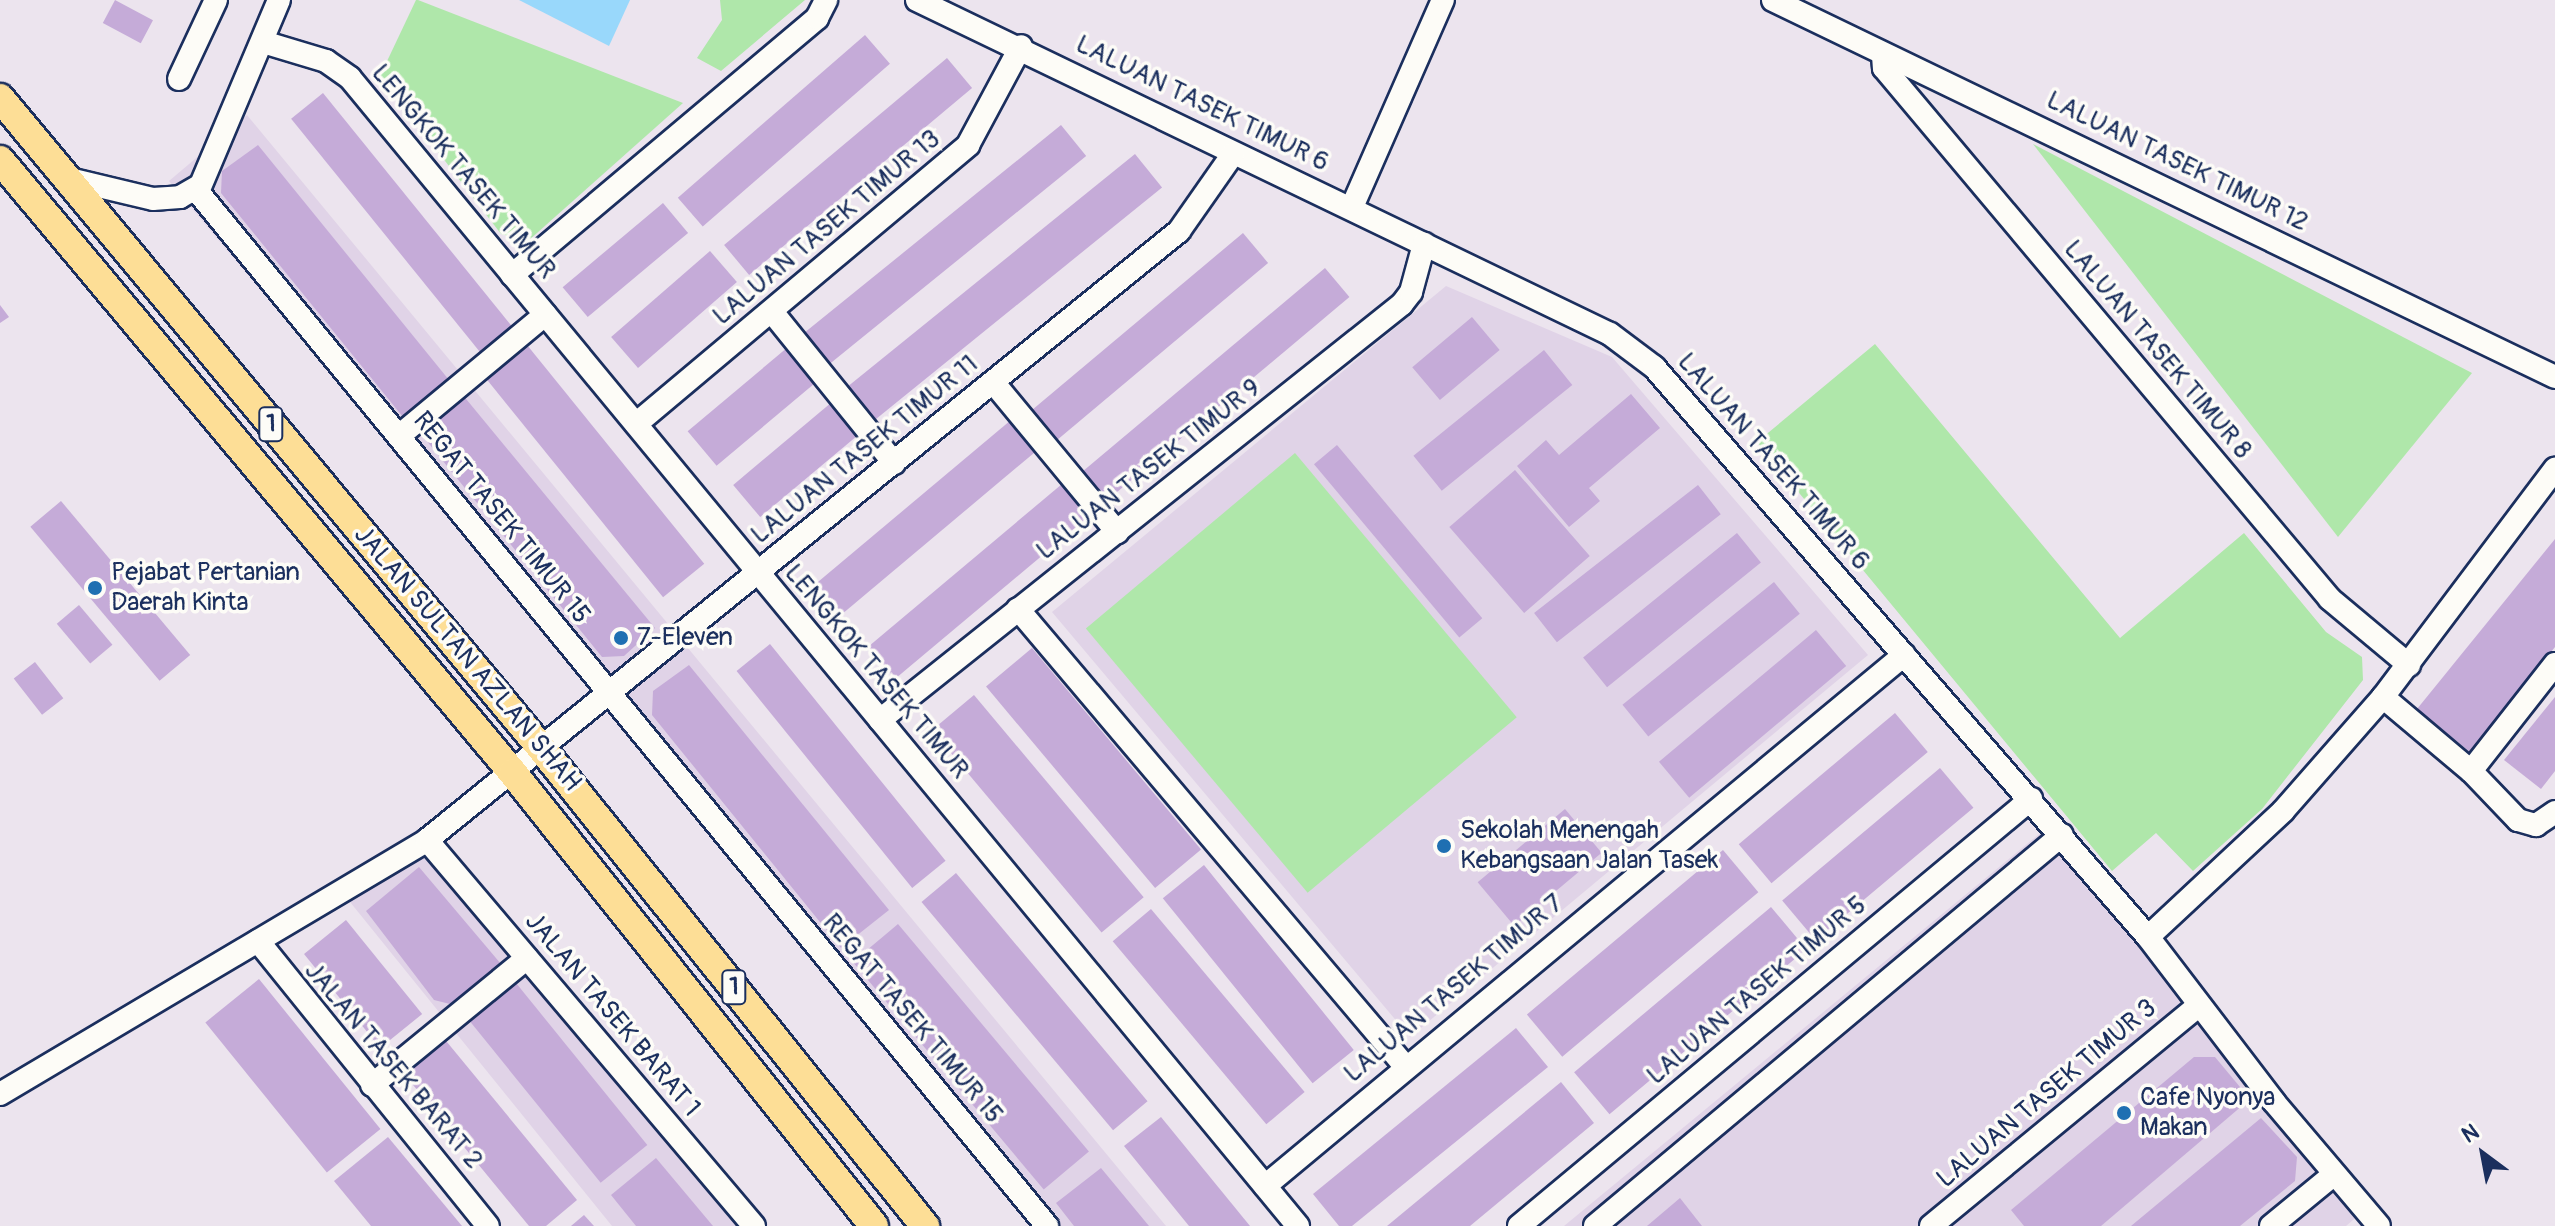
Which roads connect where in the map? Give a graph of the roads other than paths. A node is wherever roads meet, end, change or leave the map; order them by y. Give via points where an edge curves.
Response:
1 (216, 0) edge
2 (279, 0) edge
3 (826, 0) edge
4 (917, 0) edge
5 (1443, 0) edge
6 (1773, 0) edge
7 (263, 42) junction
8 (1021, 46) junction
9 (1883, 55) junction
10 (179, 79) dead end
11 (0, 98) edge
12 (1233, 154) junction
13 (0, 160) edge
14 (65, 178) junction
15 (197, 187) junction
16 (1352, 207) junction
17 (1424, 244) junction
18 (512, 275) junction
19 (773, 313) junction
20 (545, 315) junction
21 (2555, 377) edge
22 (993, 382) junction
23 (636, 424) junction
24 (399, 436) junction
25 (894, 463) junction
26 (2555, 469) edge
27 (1117, 532) junction
28 (758, 573) junction
29 (1018, 609) junction
30 (1904, 655) junction
31 (2555, 664) edge
32 (2409, 665) junction
33 (609, 695) junction
34 (2383, 697) junction
35 (880, 720) junction
36 (542, 749) junction
37 (2471, 771) junction
38 (513, 773) junction
39 (2031, 799) junction
40 (2555, 812) edge
41 (2062, 835) junction
42 (427, 840) junction
43 (2148, 937) junction
44 (258, 941) junction
45 (527, 958) junction
46 (2198, 1006) junction
47 (1404, 1065) junction
48 (372, 1085) junction
49 (0, 1094) edge
50 (2333, 1175) junction
51 (1265, 1186) junction
52 (488, 1226) edge
53 (754, 1226) edge
54 (874, 1226) edge
55 (925, 1226) edge
56 (1047, 1226) edge
57 (1298, 1226) edge
58 (1519, 1226) edge
59 (1595, 1226) edge
60 (1931, 1226) edge
61 (2271, 1226) edge
62 (2379, 1226) edge

1 - 10 street
2 - 7 street
3 - 18 street via 817,18
4 - 8 street, LALUAN TASEK TIMUR 6
5 - 16 street
6 - 9 street, LALUAN TASEK TIMUR 12
7 - 15 street
7 - 18 street, LENGKOK TASEK TIMUR via 326,61 350,78
8 - 12 street, LALUAN TASEK TIMUR 6
8 - 19 street, LALUAN TASEK TIMUR 13 via 968,145
9 - 21 street, LALUAN TASEK TIMUR 12
9 - 32 street, LALUAN TASEK TIMUR 8 via 1884,68 2330,599
11 - 14 main road, JALAN SULTAN AZLAN SHAH / 1
12 - 16 street, LALUAN TASEK TIMUR 6
12 - 22 street, LALUAN TASEK TIMUR 11 via 1179,231
13 - 38 main road, JALAN SULTAN AZLAN SHAH / 1
14 - 15 street via 153,199 180,197
14 - 36 main road, JALAN SULTAN AZLAN SHAH / 1
15 - 24 street, REGAT TASEK TIMUR 15
16 - 17 street, LALUAN TASEK TIMUR 6
17 - 27 street, LALUAN TASEK TIMUR 9 via 1411,292 1402,304
17 - 30 street, LALUAN TASEK TIMUR 6 via 1610,334 1654,367
18 - 20 street, LENGKOK TASEK TIMUR
19 - 23 street, LALUAN TASEK TIMUR 13
19 - 25 street
20 - 23 street, LENGKOK TASEK TIMUR
20 - 24 street
22 - 25 street, LALUAN TASEK TIMUR 11
22 - 27 street
23 - 28 street, LENGKOK TASEK TIMUR
24 - 33 street, REGAT TASEK TIMUR 15
25 - 28 street, LALUAN TASEK TIMUR 11
26 - 32 street
27 - 29 street, LALUAN TASEK TIMUR 9
28 - 33 street, LALUAN TASEK TIMUR 11
28 - 35 street, LENGKOK TASEK TIMUR
29 - 35 street, LALUAN TASEK TIMUR 9
29 - 47 street
30 - 39 street, LALUAN TASEK TIMUR 6
30 - 47 street, LALUAN TASEK TIMUR 7
31 - 37 street
32 - 34 street
33 - 36 street, LALUAN TASEK TIMUR 11
33 - 56 street, REGAT TASEK TIMUR 15
34 - 37 street
34 - 43 street via 2283,811
35 - 51 street, LENGKOK TASEK TIMUR
36 - 38 street, LALUAN TASEK TIMUR 11
36 - 55 main road, JALAN SULTAN AZLAN SHAH / 1
37 - 40 street via 2518,820 2536,825
38 - 42 street, LALUAN TASEK TIMUR 11
38 - 54 main road, JALAN SULTAN AZLAN SHAH / 1
39 - 41 street, LALUAN TASEK TIMUR 6
39 - 58 street, LALUAN TASEK TIMUR 5
41 - 43 street, LALUAN TASEK TIMUR 6
41 - 59 street
42 - 44 street, LALUAN TASEK TIMUR 11
42 - 45 street, JALAN TASEK BARAT 1
43 - 46 street, LALUAN TASEK TIMUR 6
44 - 48 street, JALAN TASEK BARAT 2
44 - 49 street, LALUAN TASEK TIMUR 11
45 - 48 street
45 - 53 street, JALAN TASEK BARAT 1
46 - 50 street, LALUAN TASEK TIMUR 6
46 - 60 street, LALUAN TASEK TIMUR 3
47 - 51 street, LALUAN TASEK TIMUR 7
48 - 52 street, JALAN TASEK BARAT 2
50 - 61 street
50 - 62 street, LALUAN TASEK TIMUR 6
51 - 57 street, LENGKOK TASEK TIMUR

